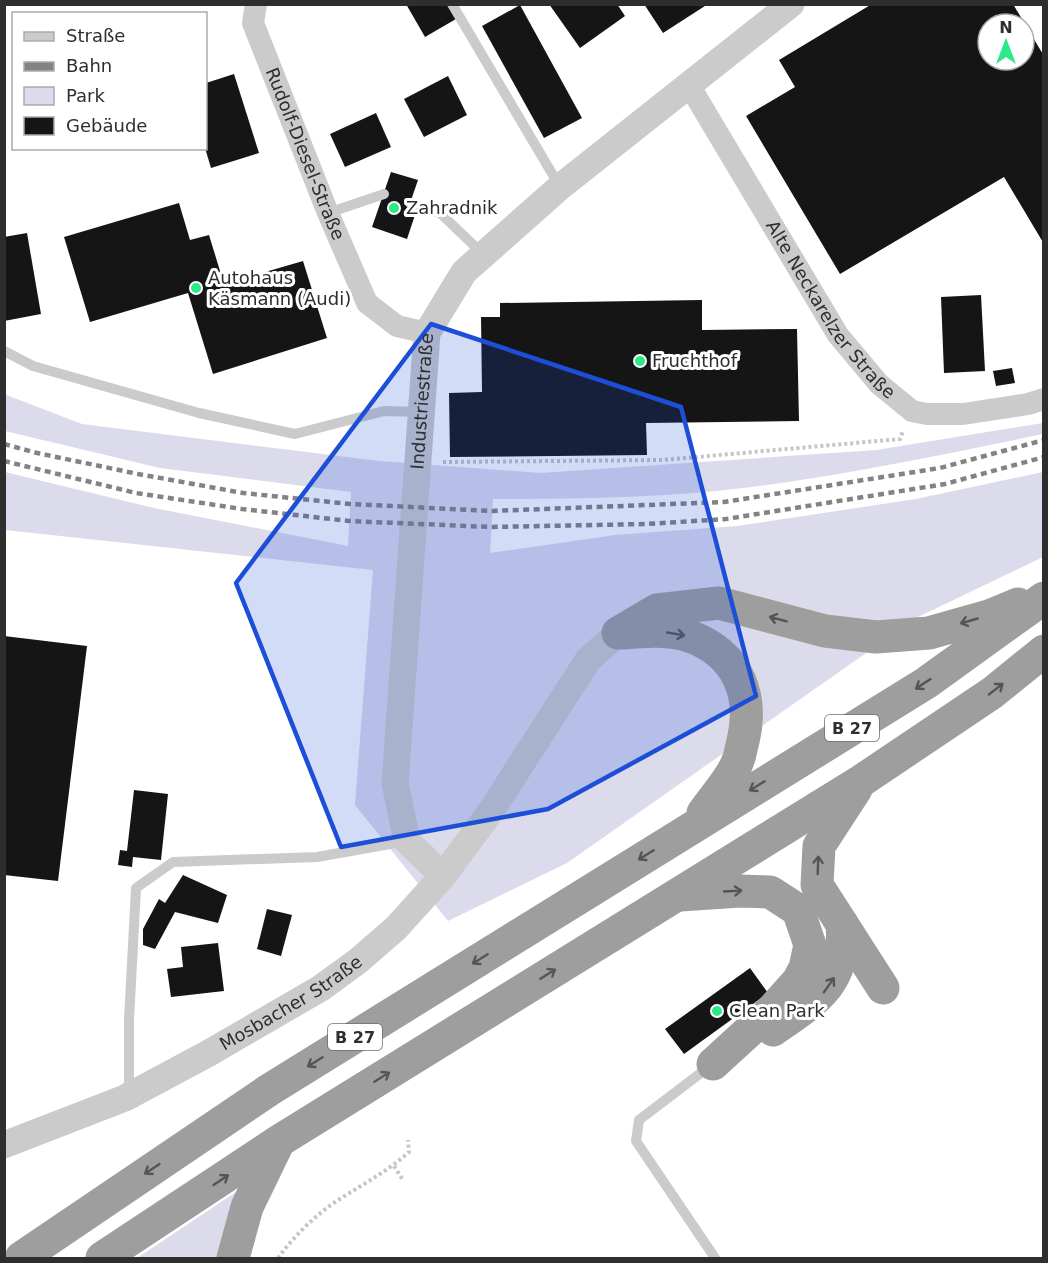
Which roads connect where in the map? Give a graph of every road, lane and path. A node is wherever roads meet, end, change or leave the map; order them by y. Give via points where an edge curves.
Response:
1 (256, 4) edge
2 (452, 4) edge
3 (791, 4) edge
4 (689, 86) junction
5 (560, 187) junction
6 (384, 194) dead end
7 (410, 203) dead end
8 (328, 213) junction
9 (483, 254) junction
10 (427, 333) junction
11 (4, 351) edge
12 (1044, 399) edge
13 (420, 412) junction
14 (900, 439) dead end
15 (418, 462) junction
16 (1044, 593) edge
17 (1044, 598) edge
18 (618, 633) junction
19 (1044, 651) edge
20 (861, 781) junction
21 (695, 824) junction
22 (407, 841) junction
23 (443, 876) junction
24 (675, 896) junction
25 (842, 924) junction
26 (883, 988) dead end
27 (713, 1064) junction
28 (125, 1098) junction
29 (408, 1140) dead end
30 (279, 1141) junction
31 (4, 1145) edge
32 (394, 1166) junction
33 (403, 1180) dead end
34 (21, 1258) edge
35 (102, 1258) edge
36 (233, 1258) edge
37 (278, 1258) edge
38 (715, 1258) edge

1 - 8 street, Rudolf-Diesel-Straße via 253,23
2 - 5 lane
3 - 4 street, Industriestraße
4 - 5 street, Industriestraße
4 - 12 street, Alte Neckarelzer Straße via 838,335 879,384 912,411 927,414 963,414
5 - 9 street, Industriestraße
6 - 8 lane
7 - 9 lane via 440,213
8 - 10 street, Rudolf-Diesel-Straße via 367,303 397,326
9 - 10 street, Industriestraße via 464,272
10 - 13 street, Industriestraße
11 - 13 lane via 33,366 198,413 295,434 384,411
13 - 15 street, Industriestraße
14 - 15 path via 663,460
15 - 22 street, Industriestraße via 395,783
16 -> 18 highway via 989,616 929,633 876,637 825,631 719,603 657,610
17 -> 21 highway, B 27 via 926,683
18 -> 21 highway via 656,631 691,637 720,653 736,670 747,704 737,764
18 - 23 street, Mosbacher Straße via 588,660
20 -> 19 highway, B 27 via 992,693
20 - 24 highway, B 27
25 -> 20 highway via 817,885 819,846
21 -> 34 highway, B 27 via 269,1090
22 - 23 street
22 - 28 lane via 316,856 173,862 136,888 129,1083
23 - 28 street, Mosbacher Straße via 396,928 321,988
24 -> 27 highway via 770,892 798,910 810,945 806,968 798,981
30 -> 24 highway, B 27
25 - 26 highway
27 -> 25 highway via 724,1064 823,993 837,974 844,938
27 - 38 lane via 639,1120 636,1141
28 - 31 street, Mosbacher Straße
29 - 32 path via 409,1152
35 -> 30 highway, B 27
30 - 36 highway via 247,1207
32 - 33 path
32 - 37 path via 330,1206

